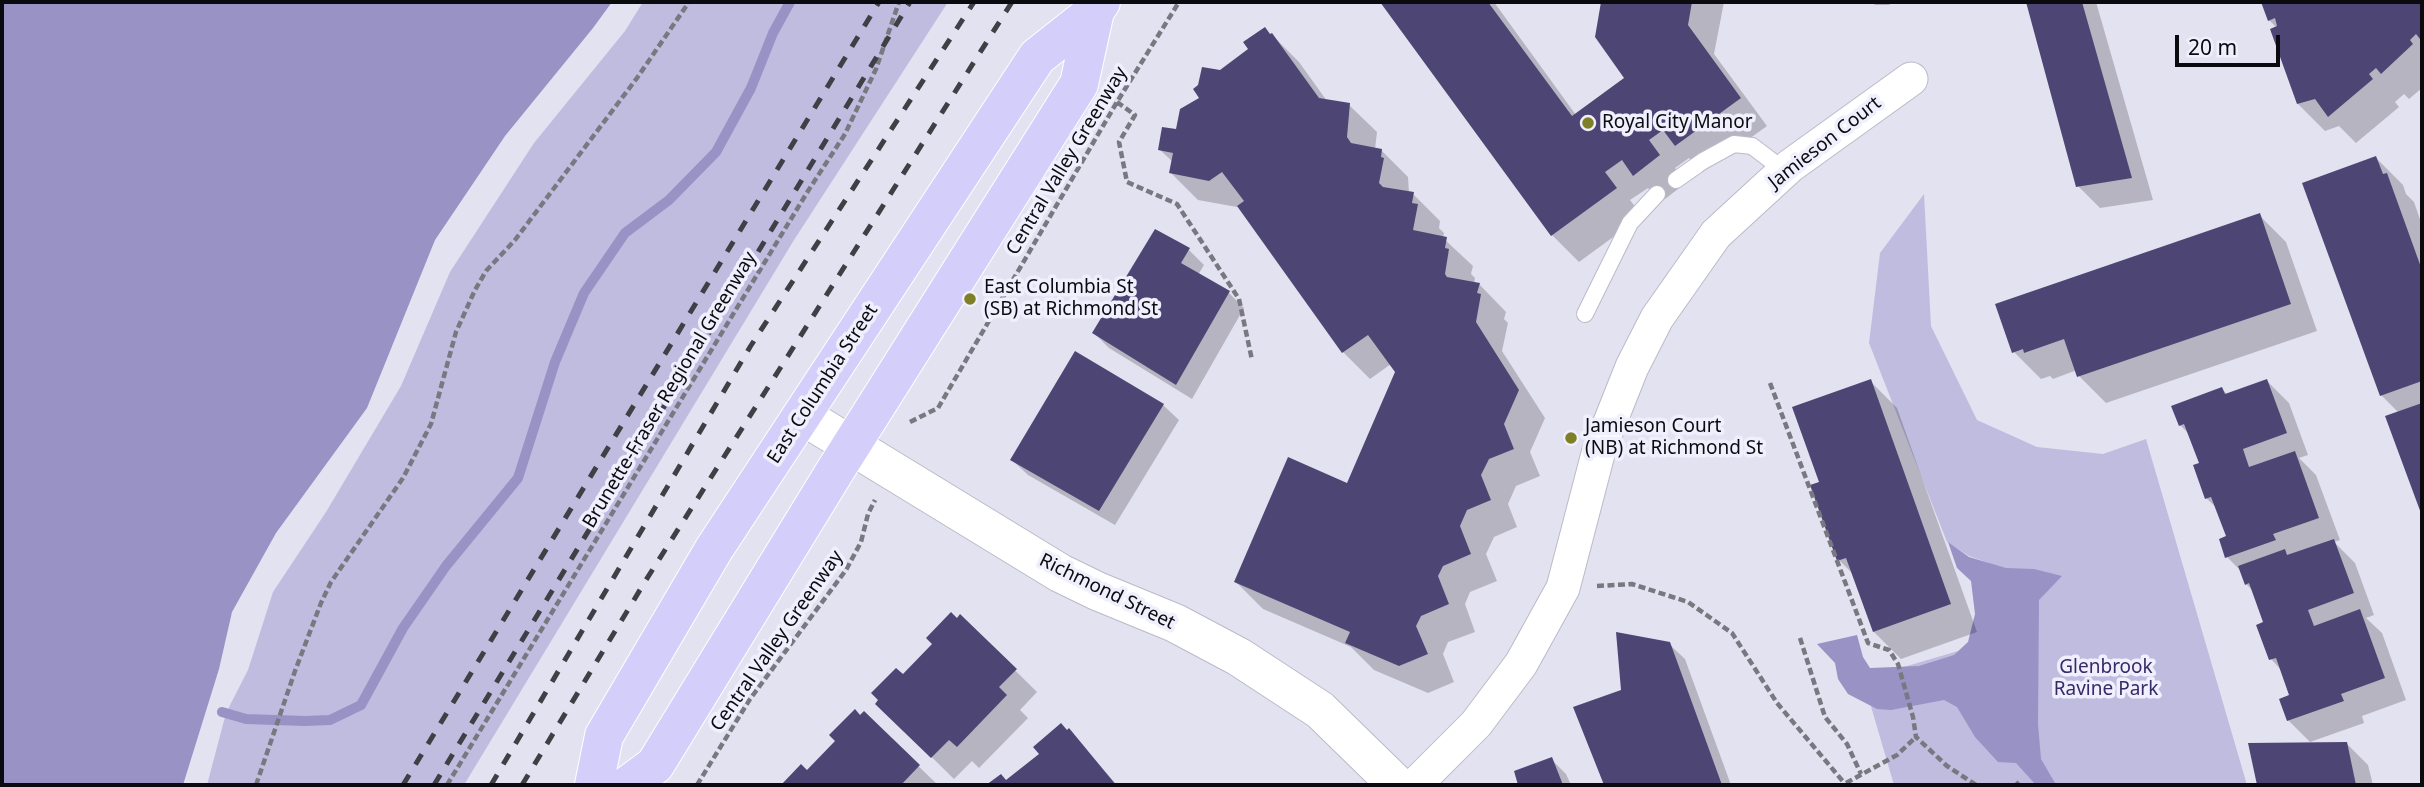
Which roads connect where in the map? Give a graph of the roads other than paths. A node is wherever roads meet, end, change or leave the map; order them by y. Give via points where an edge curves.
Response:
1 (1098, 6) edge
2 (1911, 79) dead end
3 (1785, 171) junction
4 (1676, 180) dead end
5 (1657, 194) dead end
6 (1585, 314) dead end
7 (803, 416) junction
8 (851, 446) junction
9 (594, 785) edge
10 (628, 785) edge
11 (1397, 785) edge
12 (1415, 785) edge

1 - 7 main road, East Columbia Street via 1037,57
1 - 8 main road, East Columbia Street via 1079,84
2 - 3 street, Jamieson Court
3 - 4 lane via 1752,146 1734,145
3 - 12 street, Jamieson Court via 1716,234 1657,318 1599,450 1563,588 1521,664 1476,724
5 - 6 lane via 1630,223
7 - 8 street, Richmond Street
7 - 9 main road, East Columbia Street via 714,549 604,736
8 - 10 main road, East Columbia Street via 655,765
8 - 11 street, Richmond Street via 1060,573 1175,623 1239,657 1320,710

